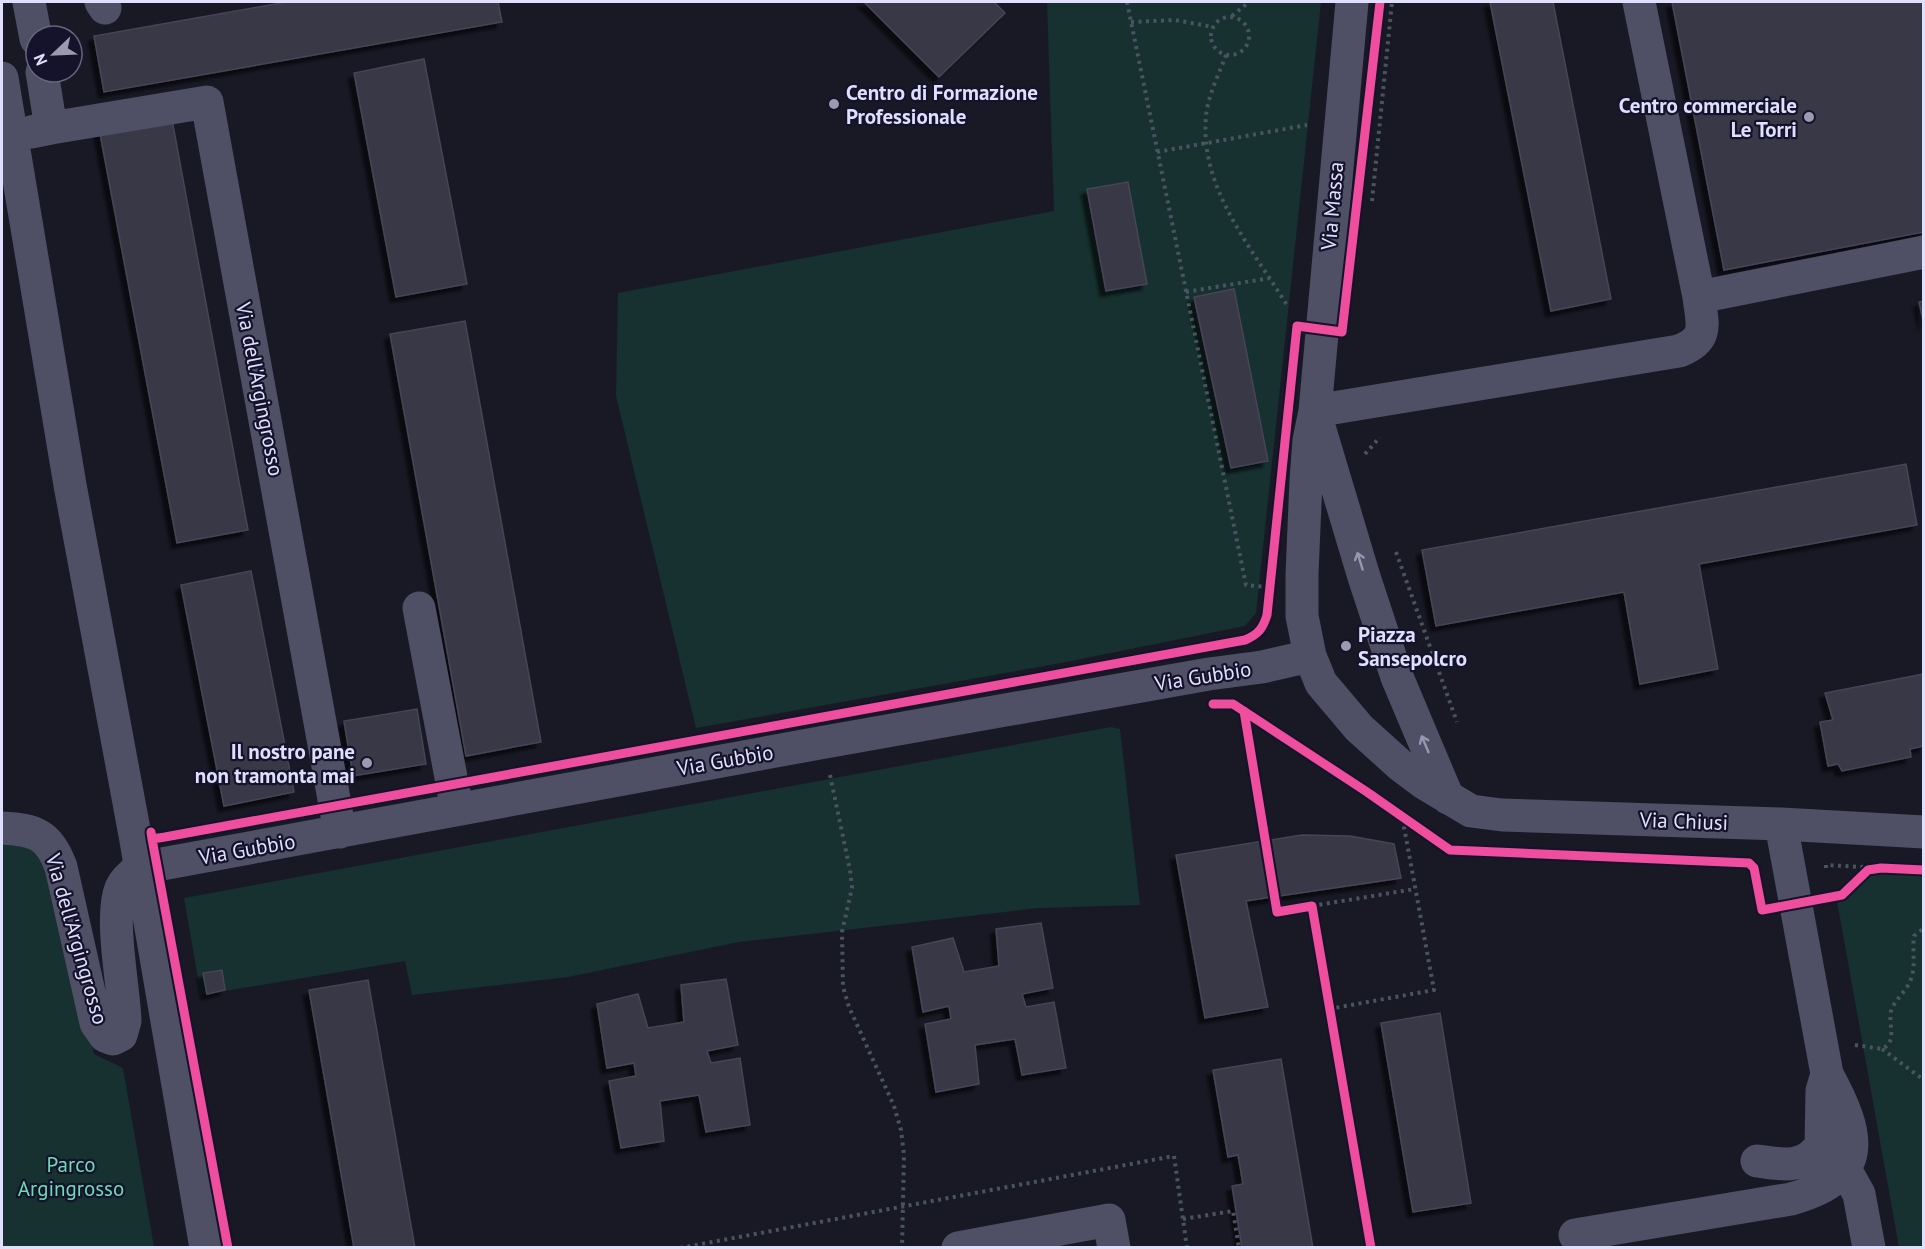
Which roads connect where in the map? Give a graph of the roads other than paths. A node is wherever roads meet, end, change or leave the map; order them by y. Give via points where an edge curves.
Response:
1 (29, 2) edge
2 (1352, 2) edge
3 (1639, 2) edge
4 (33, 24) edge
5 (2, 78) edge
6 (44, 84) edge
7 (51, 128) junction
8 (12, 135) junction
9 (1923, 252) edge
10 (1699, 297) junction
11 (1315, 411) junction
12 (419, 608) dead end
13 (1310, 656) junction
14 (1448, 798) junction
15 (457, 809) junction
16 (1781, 824) junction
17 (2, 828) edge
18 (340, 832) junction
19 (1923, 832) edge
20 (140, 868) junction
21 (1827, 1074) junction
22 (1821, 1145) junction
23 (1757, 1161) dead end
24 (1845, 1169) junction
25 (1589, 1238) edge
26 (206, 1248) edge
27 (958, 1248) edge
28 (1114, 1248) edge
29 (1869, 1248) edge

1 - 4 street
2 - 11 street, Via Massa via 1309,328
3 - 10 street
5 - 8 street
6 - 7 street
7 - 8 street, Via dell'Argingrosso
7 - 18 street, Via dell'Argingrosso via 207,102
8 - 20 street via 70,485
9 - 10 street
10 - 11 street via 1700,338 1679,351
11 - 13 street via 1307,460 1302,574 1302,616
14 -> 11 street via 1397,677
12 - 15 street
13 - 14 street via 1321,683 1359,728 1400,765
13 - 15 street, Via Gubbio
14 - 16 street, Via Chiusi via 1471,811 1502,815
15 - 18 street, Via Gubbio
16 - 19 street, Via Chiusi
16 - 21 street
17 - 20 street, Via dell'Argingrosso via 38,835 50,843 57,855 96,1023 109,1038 117,1038 125,1026 117,901 124,882
18 - 20 street, Via Gubbio
20 - 26 street
21 - 22 street via 1822,1091
21 - 24 street via 1842,1101 1851,1130 1852,1151
22 - 23 street via 1800,1163
22 - 24 street
24 - 25 street via 1816,1191 1791,1199
24 - 29 street via 1859,1194
27 - 28 street via 1109,1220

